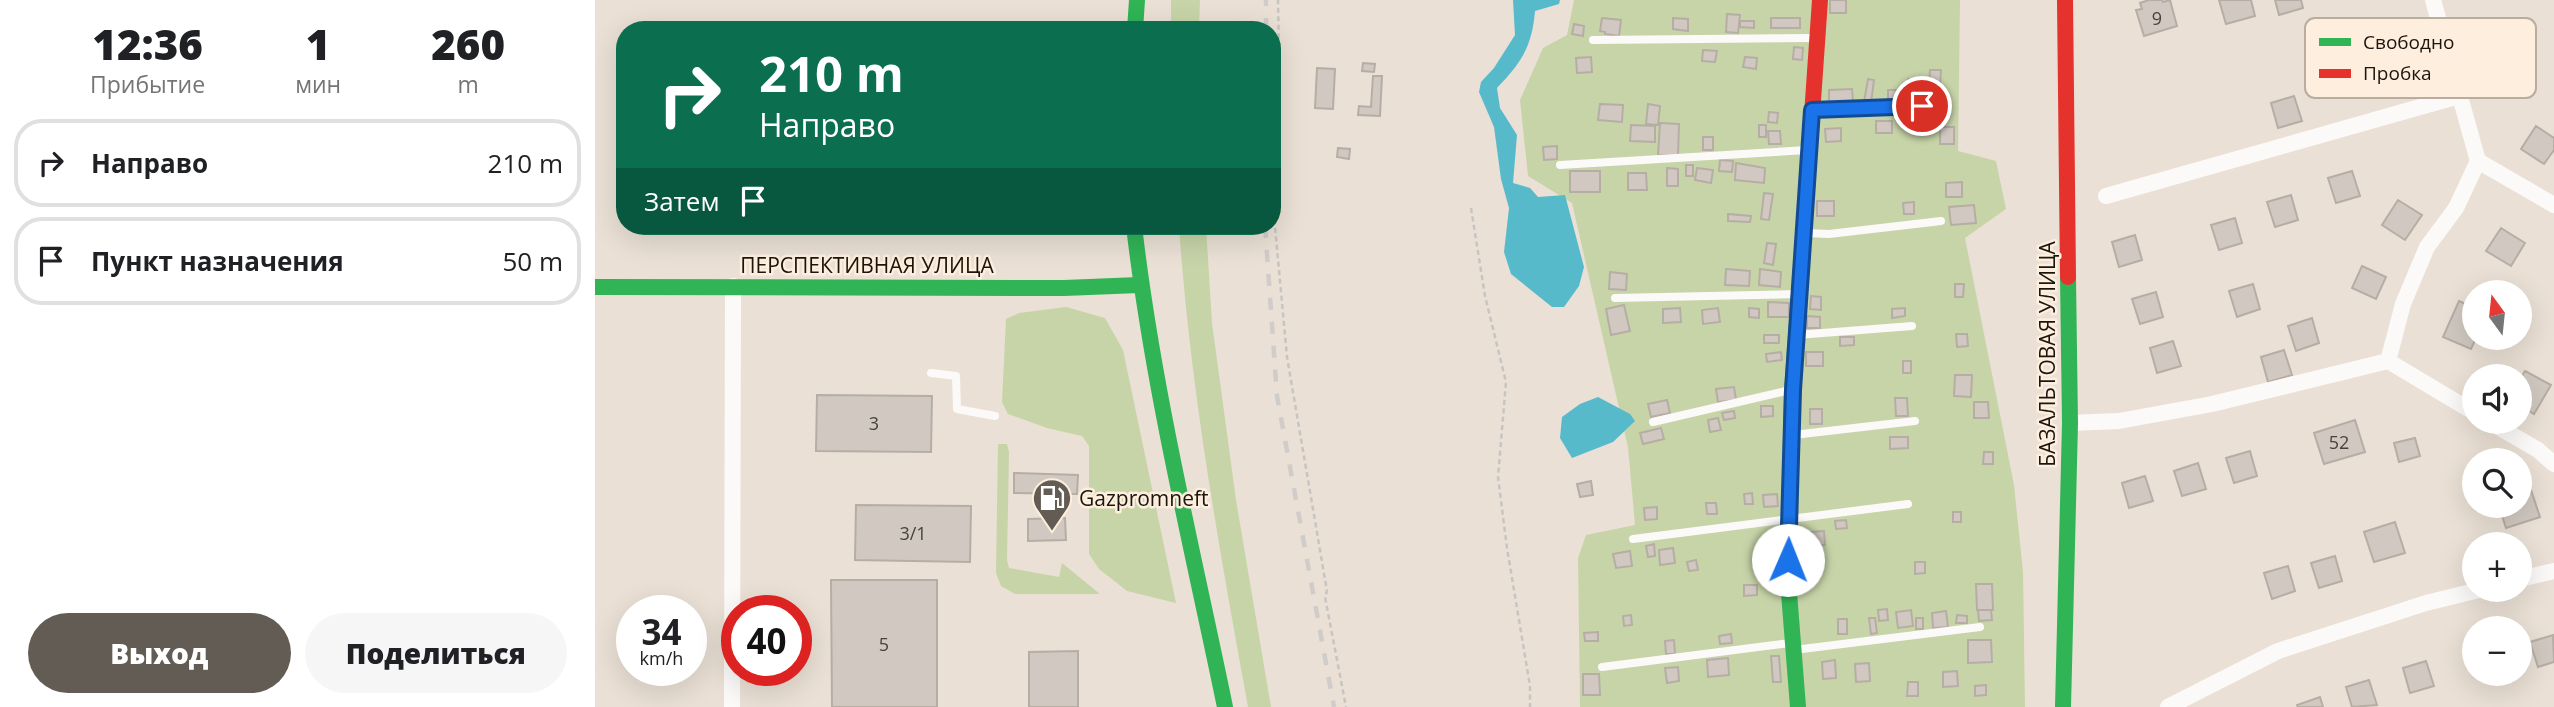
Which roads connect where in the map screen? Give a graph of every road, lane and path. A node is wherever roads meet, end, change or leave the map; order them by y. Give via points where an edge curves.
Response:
1 (1137, 0) edge
2 (1278, 0) edge
3 (1820, 0) edge
4 (2065, 0) edge
5 (1136, 21) edge
6 (1278, 21) edge
7 (1816, 38) junction
8 (1593, 40) dead end
9 (2452, 98) edge
10 (2460, 98) edge
11 (1922, 106) dead end
12 (1812, 110) junction
13 (1810, 149) junction
14 (2478, 161) junction
15 (1560, 165) dead end
16 (2106, 196) dead end
17 (2554, 205) edge
18 (1471, 208) dead end
19 (1941, 221) dead end
20 (1805, 233) junction
21 (1135, 235) edge
22 (1276, 235) edge
23 (1139, 285) junction
24 (733, 286) junction
25 (595, 287) edge
26 (1798, 294) junction
27 (1615, 298) dead end
28 (1912, 326) dead end
29 (1797, 335) junction
30 (2388, 361) junction
31 (931, 373) dead end
32 (1793, 390) junction
33 (2462, 405) edge
34 (995, 416) dead end
35 (1915, 421) dead end
36 (1653, 422) dead end
37 (2070, 423) junction
38 (2510, 434) edge
39 (1793, 435) junction
40 (2554, 464) edge
41 (1908, 505) dead end
42 (1789, 519) junction
43 (1633, 539) dead end
44 (2554, 570) edge
45 (2532, 576) edge
46 (2462, 594) edge
47 (1980, 627) dead end
48 (1793, 646) junction
49 (1602, 667) dead end
50 (732, 707) edge
51 (1225, 707) edge
52 (1346, 707) edge
53 (1530, 707) edge
54 (1798, 707) edge
55 (2063, 707) edge
56 (2168, 707) edge

1 - 5 street
2 - 6 path
3 - 7 street
4 - 37 street, БАЗАЛЬТОВАЯ УЛИЦА
7 - 8 lane
7 - 12 street
9 - 16 street
10 - 14 street
11 - 12 lane
12 - 13 street
13 - 15 lane
13 - 20 street
14 - 17 street
14 - 30 street via 2456,208 2427,247 2403,304
18 - 53 path via 1485,296 1506,382 1498,477
19 - 20 lane
20 - 26 street
21 - 23 street
22 - 52 path via 1287,358
23 - 24 street, ПЕРСПЕКТИВНАЯ УЛИЦА
23 - 51 street
24 - 25 street, ПЕРСПЕКТИВНАЯ УЛИЦА
24 - 50 street
26 - 27 lane
26 - 29 street
28 - 29 lane
29 - 32 street
30 - 33 street
30 - 37 street via 2212,404 2119,421
31 - 34 lane via 956,376 957,409
32 - 36 lane
32 - 39 street
35 - 39 lane
37 - 55 street, БАЗАЛЬТОВАЯ УЛИЦА
38 - 40 street
39 - 42 street
41 - 42 lane
42 - 43 lane
42 - 48 street
44 - 45 street
46 - 56 street via 2278,651
47 - 48 lane
48 - 49 lane
48 - 54 street

